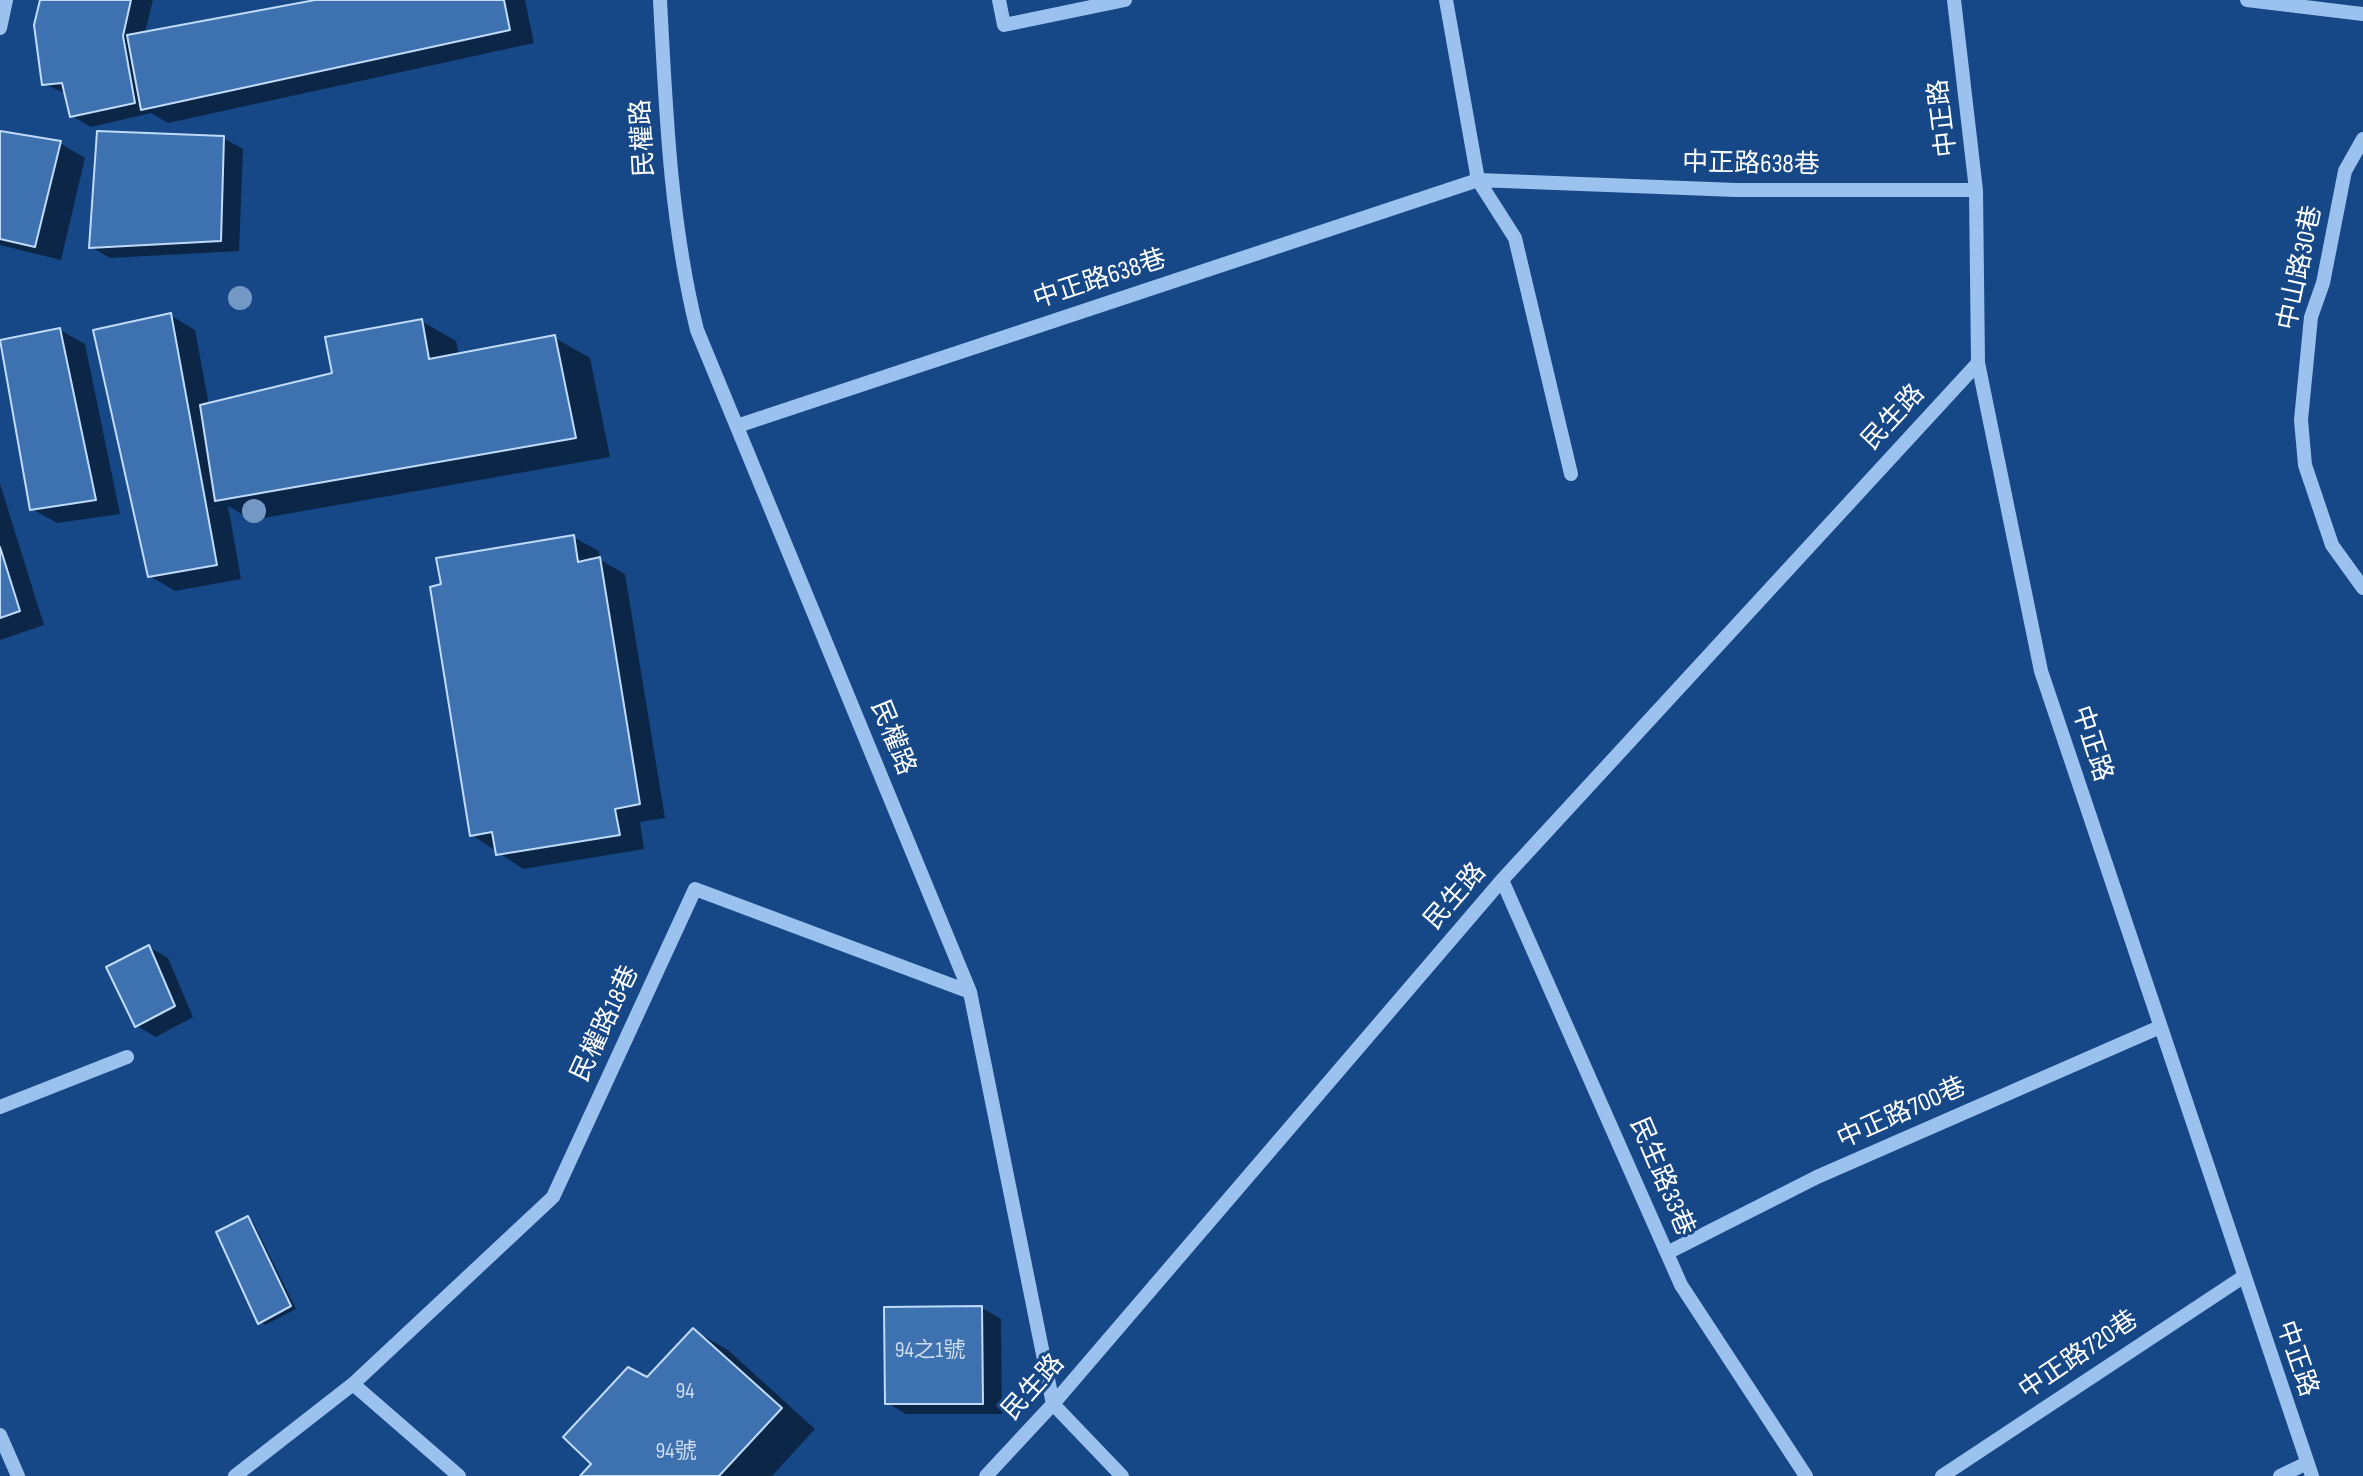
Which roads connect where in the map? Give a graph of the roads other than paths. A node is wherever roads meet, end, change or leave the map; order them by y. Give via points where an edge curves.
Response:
1 (6, 0) edge
2 (660, 0) edge
3 (999, 0) edge
4 (1125, 0) edge
5 (1446, 0) edge
6 (1954, 0) edge
7 (2247, 0) edge
8 (2363, 14) edge
9 (0, 28) edge
10 (2363, 139) edge
11 (1478, 180) junction
12 (1976, 190) junction
13 (1978, 363) junction
14 (737, 426) junction
15 (1571, 474) dead end
16 (2363, 588) edge
17 (1502, 880) junction
18 (970, 992) junction
19 (2160, 1027) junction
20 (127, 1057) dead end
21 (0, 1107) edge
22 (1667, 1253) junction
23 (2243, 1277) junction
24 (353, 1384) junction
25 (1053, 1404) junction
26 (0, 1435) edge
27 (2309, 1470) edge
28 (18, 1476) edge
29 (235, 1476) edge
30 (459, 1476) edge
31 (986, 1476) edge
32 (1122, 1476) edge
33 (1806, 1476) edge
34 (1942, 1476) edge
35 (2280, 1476) edge

1 - 9 street
2 - 14 street, 民權路 via 680,264 697,330
3 - 4 street via 1004,25
5 - 11 street
6 - 12 street, 中正路
7 - 8 street
10 - 16 street, 中山路30巷 via 2345,171 2311,317 2301,420 2305,465 2332,545
11 - 12 street, 中正路638巷 via 1736,190
11 - 14 street, 中正路638巷
11 - 15 street via 1515,238
12 - 13 street, 中正路
13 - 17 street, 民生路
13 - 19 street, 中正路 via 2041,671
14 - 18 street, 民權路
17 - 22 street, 民生路33巷
17 - 25 street, 民生路
18 - 24 street, 民權路18巷 via 695,889 553,1197
18 - 25 street, 民權路
19 - 22 street, 中正路700巷 via 1817,1177
19 - 23 street, 中正路
20 - 21 street
22 - 33 street, 民生路33巷 via 1681,1285
23 - 27 street, 中正路
23 - 34 street, 中正路720巷
24 - 29 street
24 - 30 street
25 - 31 street, 民生路
25 - 32 street
26 - 28 street
27 - 35 street

